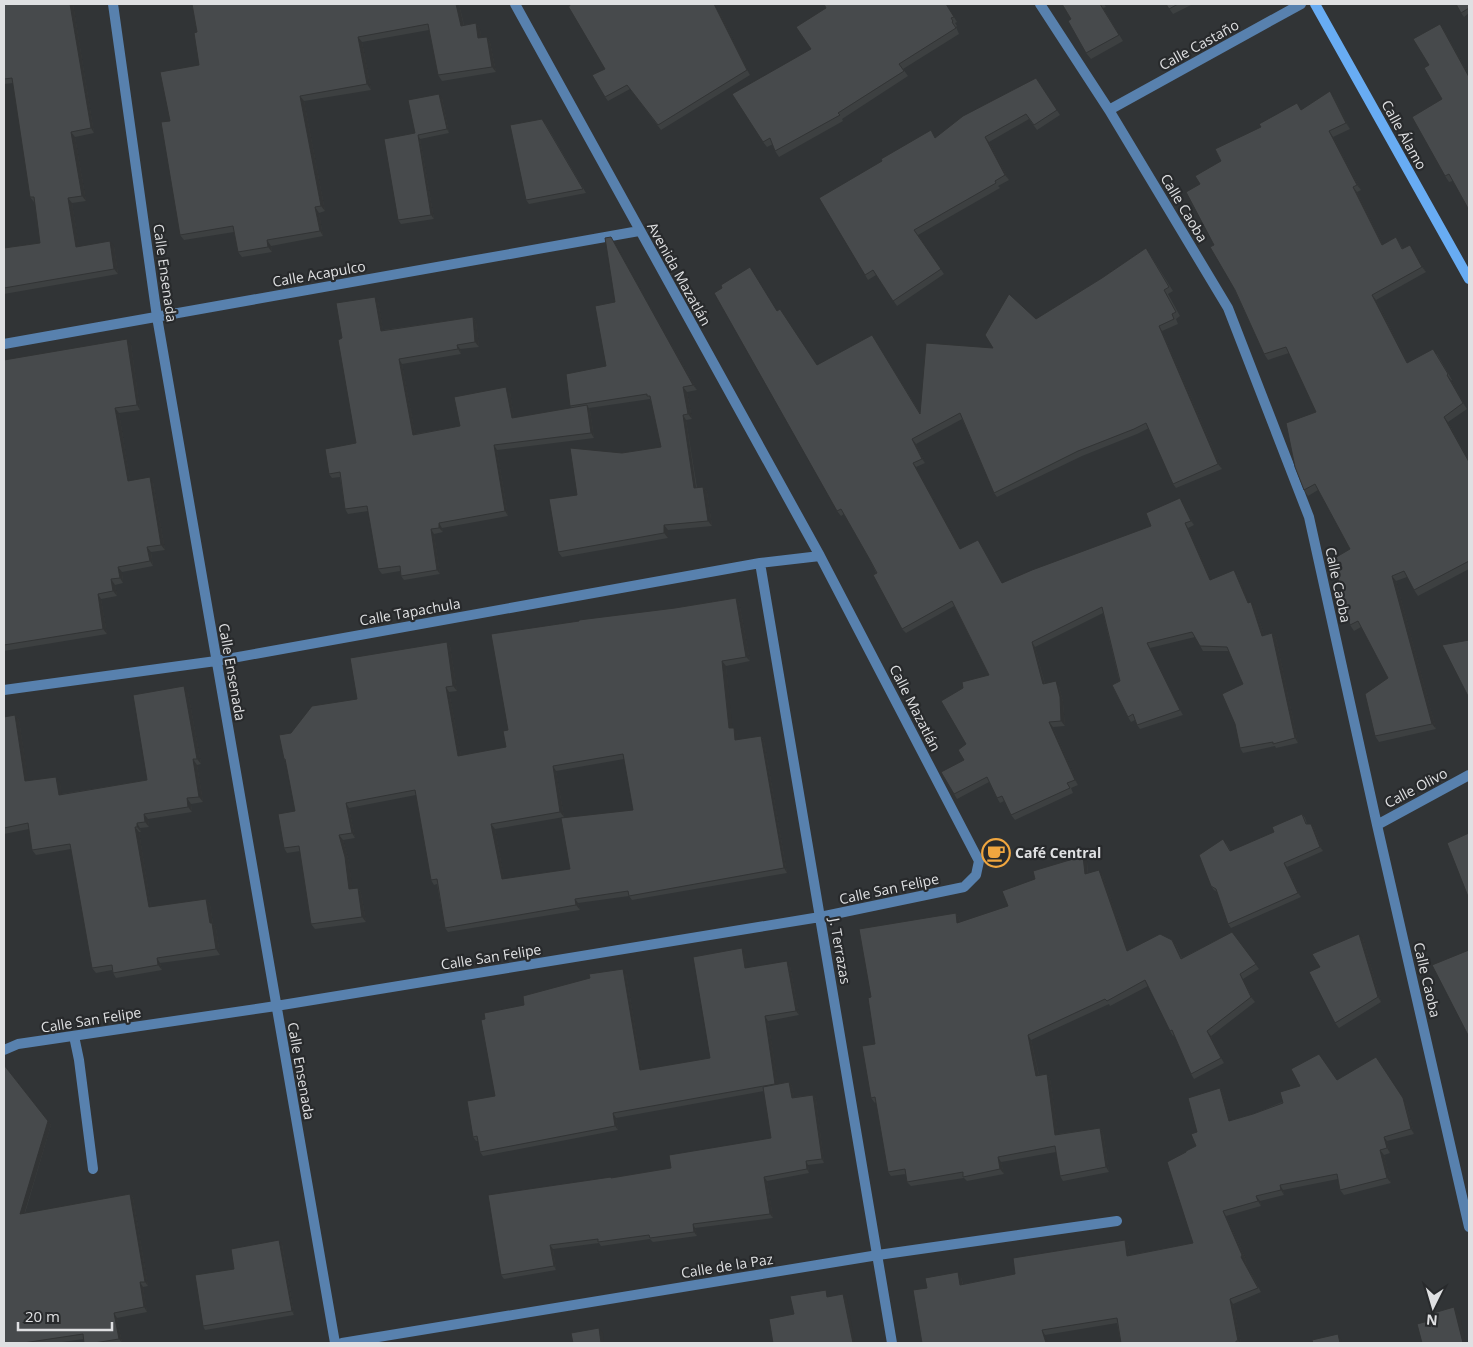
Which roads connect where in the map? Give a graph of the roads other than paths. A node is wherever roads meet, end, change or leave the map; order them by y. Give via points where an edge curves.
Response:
1 (113, 4) edge
2 (515, 4) edge
3 (1040, 4) edge
4 (1301, 4) edge
5 (1315, 4) edge
6 (1109, 110) junction
7 (639, 231) junction
8 (1469, 279) edge
9 (157, 317) junction
10 (4, 344) edge
11 (820, 556) junction
12 (760, 563) junction
13 (216, 661) junction
14 (4, 690) edge
15 (1469, 775) edge
16 (1377, 825) junction
17 (976, 875) joint
18 (820, 917) junction
19 (276, 1006) junction
20 (74, 1036) junction
21 (4, 1050) edge
22 (93, 1169) dead end
23 (1117, 1221) dead end
24 (1469, 1227) edge
25 (878, 1255) junction
26 (335, 1343) edge
27 (342, 1343) edge
28 (892, 1343) edge

1 - 9 street, Calle Ensenada
2 - 7 street, Avenida Mazatlán
3 - 6 street, Calle Caoba
4 - 6 street, Calle Castaño
5 - 8 main road, Calle Álamo
6 - 16 street, Calle Caoba via 1228,308 1309,517
7 - 9 street, Calle Acapulco
7 - 11 street, Avenida Mazatlán
9 - 10 street, Calle Acapulco
9 - 13 street, Calle Ensenada
11 - 12 street, Calle Tapachula
11 - 17 street, Calle Mazatlán via 979,861
12 - 13 street, Calle Tapachula
12 - 18 street, J. Terrazas
13 - 14 street, Calle Tapachula
13 - 19 street, Calle Ensenada
15 - 16 street, Calle Olivo
16 - 24 street, Calle Caoba
17 - 18 street, Calle San Felipe via 964,887
18 - 19 street, Calle San Felipe
18 - 25 street, J. Terrazas
19 - 20 street, Calle San Felipe
19 - 26 street, Calle Ensenada
20 - 21 street, Calle San Felipe via 18,1044
20 - 22 street
23 - 25 street, Calle de la Paz
25 - 27 street, Calle de la Paz
25 - 28 street, J. Terrazas

